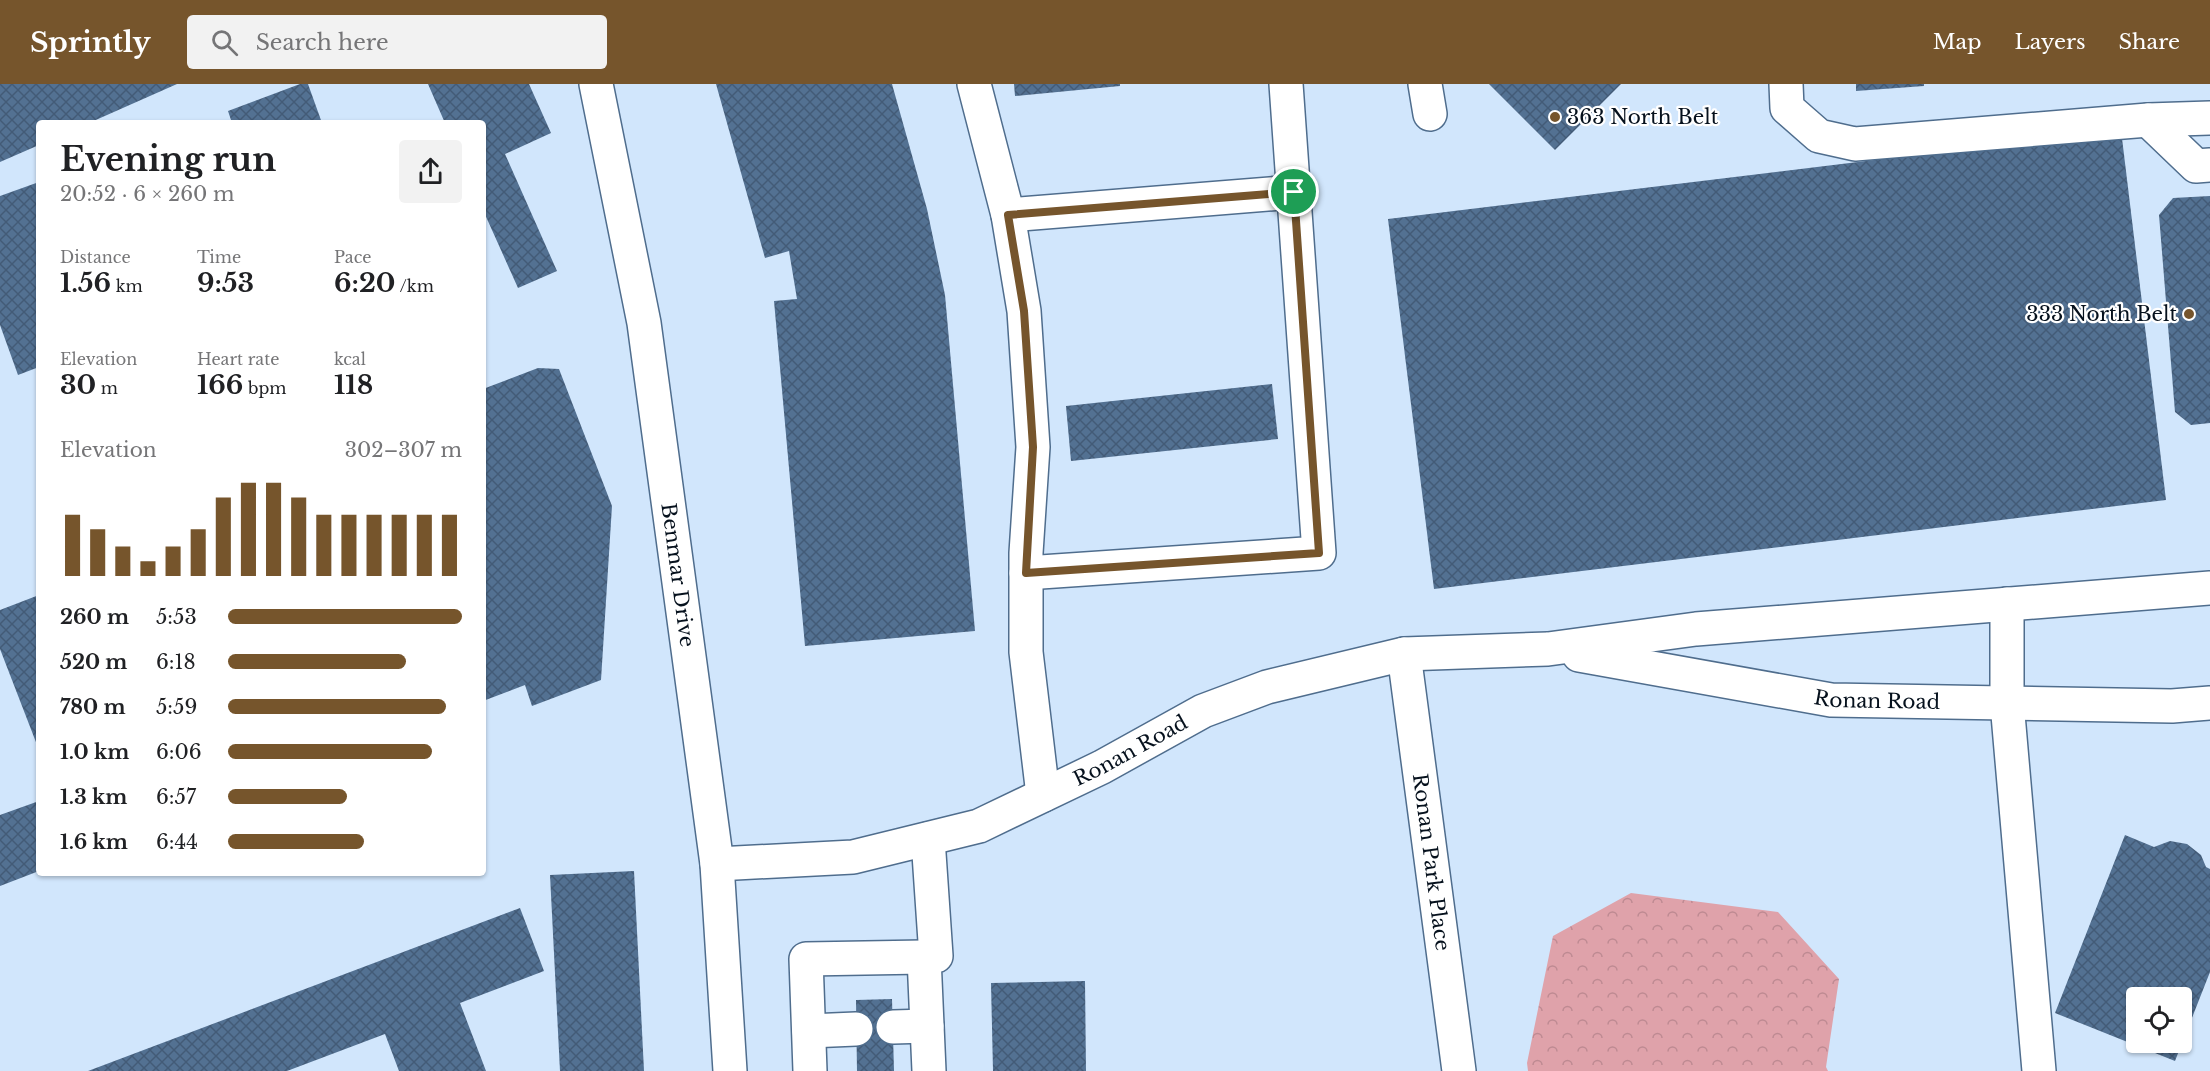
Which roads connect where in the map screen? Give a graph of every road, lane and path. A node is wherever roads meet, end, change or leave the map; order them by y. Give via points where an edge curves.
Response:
1 (596, 84) edge
2 (974, 84) edge
3 (1286, 84) edge
4 (1786, 84) edge
5 (2210, 118) edge
6 (2148, 120) junction
7 (2210, 165) edge
8 (1294, 192) junction
9 (1008, 215) junction
10 (1026, 573) junction
11 (2210, 588) edge
12 (2007, 604) junction
13 (1548, 649) junction
14 (1404, 654) junction
15 (2007, 703) junction
16 (2210, 703) edge
17 (1043, 795) junction
18 (928, 838) junction
19 (717, 864) junction
20 (924, 957) junction
21 (927, 1026) junction
22 (893, 1027) dead end
23 (856, 1029) dead end
24 (809, 1031) junction
25 (730, 1071) edge
26 (810, 1071) edge
27 (928, 1071) edge
28 (1459, 1071) edge
29 (2039, 1071) edge

1 - 19 street, Benmar Drive via 641,304
2 - 9 street
3 - 8 street
4 - 6 street via 1787,108 1819,136 1855,144
5 - 6 street
6 - 7 street via 2196,166
8 - 9 street
8 - 10 street via 1319,553
9 - 10 street via 1024,311 1033,447
10 - 17 street via 1026,652
11 - 12 street, Ronan Road
12 - 13 street, Ronan Road via 1696,629
12 - 15 street
13 - 14 street, Ronan Road
13 - 15 street, Ronan Road via 1831,700
14 - 17 street, Ronan Road via 1267,687 1203,711
14 - 28 street, Ronan Park Place
15 - 16 street, Ronan Road
15 - 29 street
17 - 18 street, Ronan Road via 979,826
18 - 19 street, Ronan Road via 854,857
18 - 20 street via 936,957
19 - 25 street, Benmar Drive
20 - 21 street
20 - 24 street via 806,959
21 - 22 street
21 - 27 street
23 - 24 street
24 - 26 street

